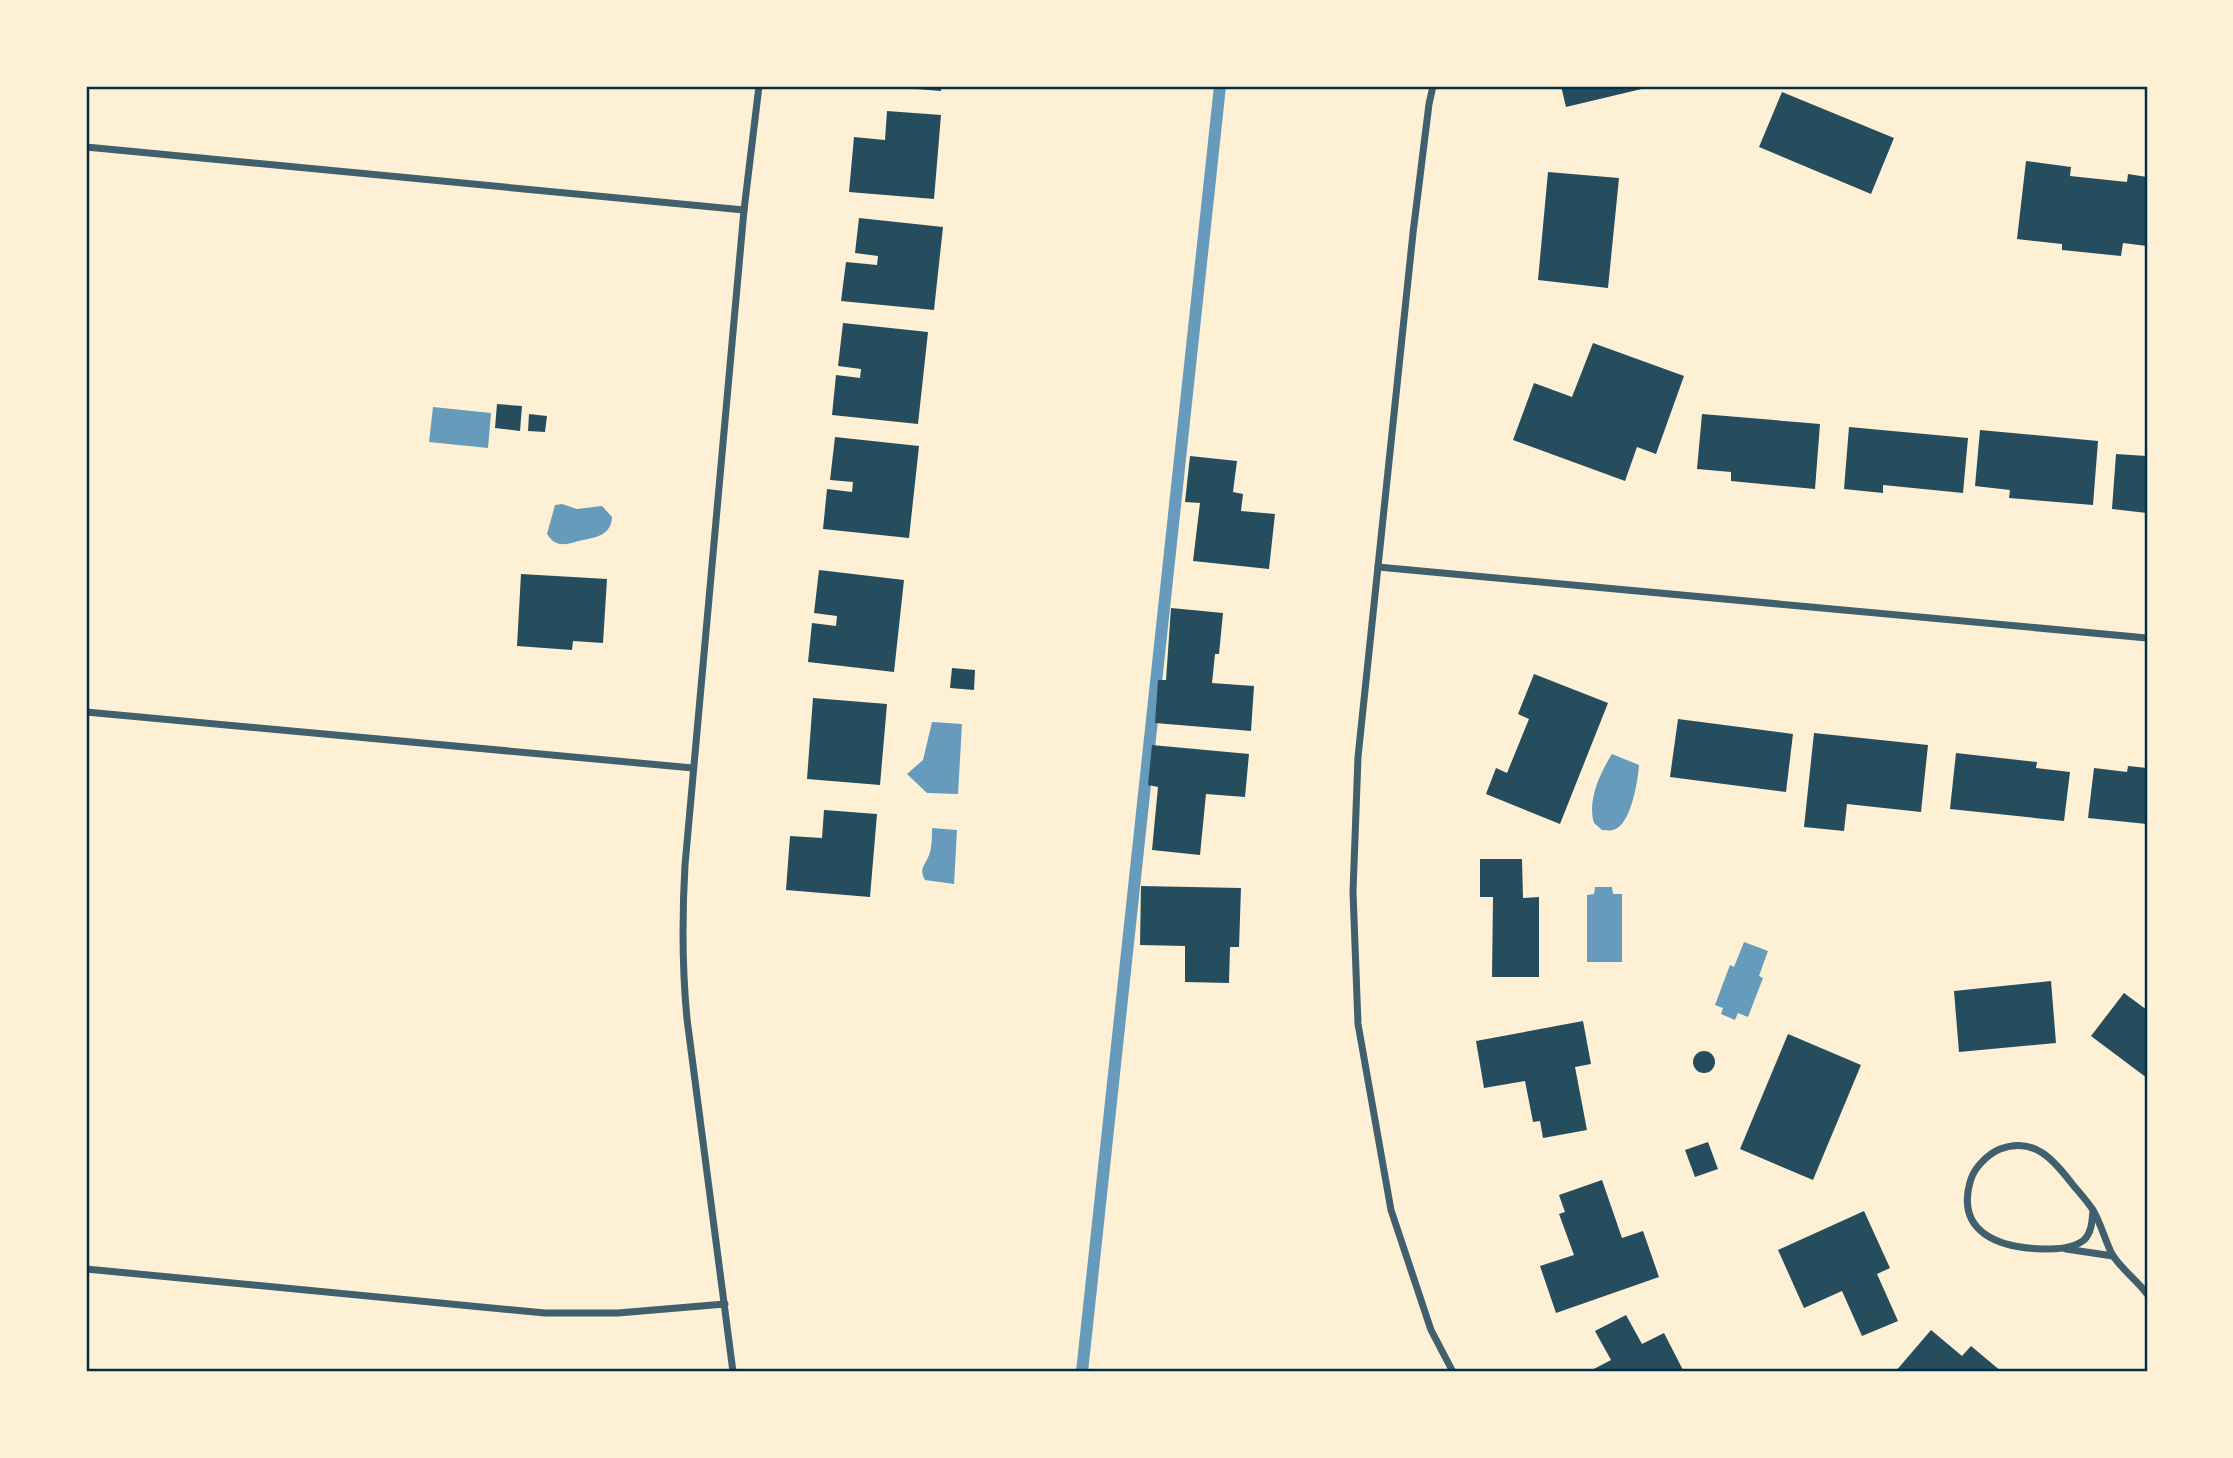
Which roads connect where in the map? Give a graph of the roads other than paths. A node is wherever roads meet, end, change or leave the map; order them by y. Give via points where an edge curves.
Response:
1 (759, 86) edge
2 (1433, 86) edge
3 (86, 147) edge
4 (744, 210) junction
5 (1378, 567) junction
6 (2147, 638) edge
7 (86, 712) edge
8 (693, 768) junction
9 (2093, 1210) junction
10 (2061, 1249) junction
11 (2113, 1256) junction
12 (86, 1269) edge
13 (2147, 1294) edge
14 (725, 1304) junction
15 (733, 1372) edge
16 (1453, 1372) edge

1 - 4 street
2 - 5 street
3 - 4 street
4 - 8 street
5 - 6 street
5 - 16 street via 1357,757 1353,892 1358,1024 1391,1210 1431,1330
7 - 8 street
8 - 14 street via 683,976
9 - 10 street via 2085,1239
9 - 10 street via 2042,1151 2009,1146 1982,1163 1972,1176 1968,1193 1970,1215 1978,1228 2005,1245
9 - 11 street
10 - 11 street
11 - 13 street
12 - 14 street via 545,1312 618,1313
14 - 15 street

